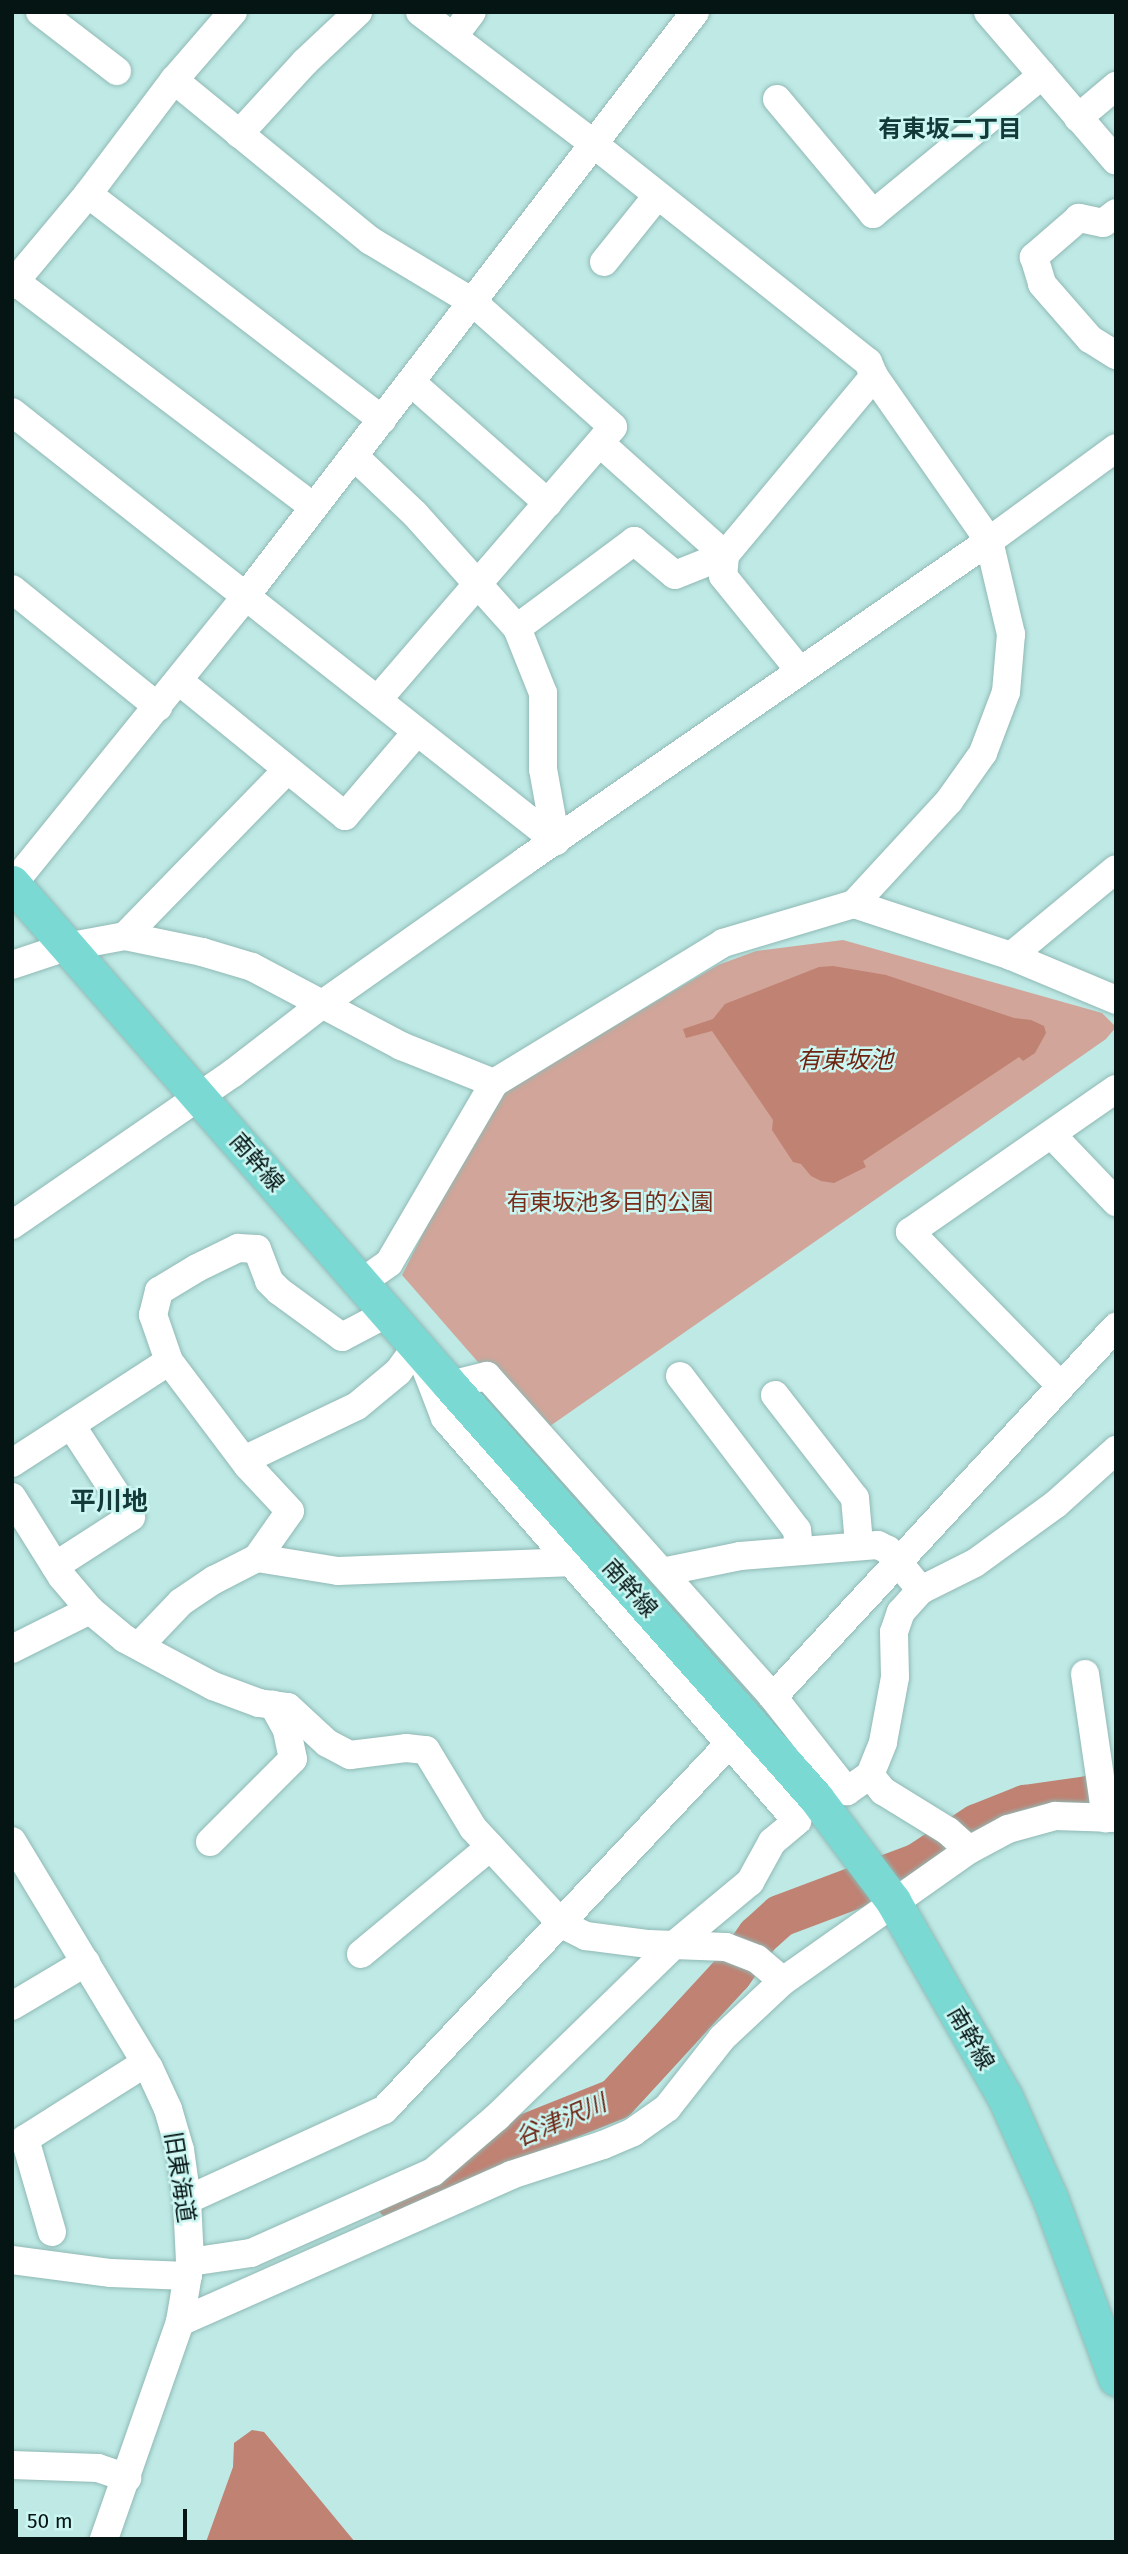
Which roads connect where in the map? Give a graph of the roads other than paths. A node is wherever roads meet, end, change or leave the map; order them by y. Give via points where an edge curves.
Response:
1 (40, 12) edge
2 (233, 12) edge
3 (358, 12) edge
4 (420, 12) edge
5 (472, 12) edge
6 (695, 12) edge
7 (995, 15) edge
8 (75, 22) edge
9 (453, 37) junction
10 (117, 71) dead end
11 (1042, 75) junction
12 (174, 80) junction
13 (1116, 86) edge
14 (777, 99) dead end
15 (1078, 118) junction
16 (239, 134) junction
17 (595, 145) junction
18 (1116, 161) edge
19 (88, 194) junction
20 (657, 196) junction
21 (1116, 213) edge
22 (604, 262) dead end
23 (13, 282) edge
24 (474, 303) junction
25 (1116, 355) edge
26 (874, 376) junction
27 (411, 382) junction
28 (12, 412) edge
29 (382, 420) junction
30 (600, 443) junction
31 (1116, 448) edge
32 (354, 456) junction
33 (548, 503) junction
34 (314, 507) junction
35 (989, 541) junction
36 (725, 555) junction
37 (476, 585) junction
38 (12, 589) edge
39 (245, 597) junction
40 (517, 628) junction
41 (800, 671) junction
42 (179, 681) junction
43 (378, 699) junction
44 (158, 707) junction
45 (416, 733) junction
46 (287, 770) junction
47 (556, 841) junction
48 (1116, 869) edge
49 (13, 884) edge
50 (854, 904) junction
51 (125, 936) junction
52 (66, 947) junction
53 (1012, 956) junction
54 (12, 965) edge
55 (1116, 1000) edge
56 (321, 1005) junction
57 (494, 1083) junction
58 (1116, 1089) edge
59 (198, 1095) junction
60 (1052, 1135) junction
61 (1116, 1202) edge
62 (12, 1225) edge
63 (362, 1282) junction
64 (388, 1313) junction
65 (1116, 1327) edge
66 (417, 1346) junction
67 (169, 1361) junction
68 (680, 1376) dead end
69 (450, 1385) junction
70 (1061, 1386) junction
71 (775, 1395) dead end
72 (71, 1425) junction
73 (1116, 1450) edge
74 (244, 1460) junction
75 (12, 1463) edge
76 (12, 1497) edge
77 (859, 1544) junction
78 (799, 1549) junction
79 (257, 1558) junction
80 (568, 1562) junction
81 (899, 1564) junction
82 (55, 1566) junction
83 (662, 1572) junction
84 (921, 1590) junction
85 (90, 1610) junction
86 (139, 1646) junction
87 (12, 1649) edge
88 (1085, 1674) dead end
89 (773, 1697) junction
90 (273, 1705) junction
91 (730, 1743) junction
92 (870, 1775) junction
93 (1111, 1818) edge
94 (12, 1841) edge
95 (210, 1842) dead end
96 (491, 1847) junction
97 (969, 1850) junction
98 (893, 1901) junction
99 (562, 1924) junction
100 (674, 1945) junction
101 (361, 1954) dead end
102 (86, 1962) junction
103 (783, 1982) junction
104 (12, 2006) edge
105 (145, 2063) junction
106 (187, 2200) junction
107 (52, 2232) dead end
108 (12, 2260) edge
109 (189, 2269) junction
110 (180, 2322) junction
111 (1116, 2378) edge
112 (12, 2465) edge
113 (127, 2477) junction
114 (103, 2542) edge

1 - 8 street
2 - 12 street
3 - 16 street
4 - 9 street
5 - 9 street
6 - 17 street
7 - 11 street
8 - 10 street
9 - 17 street
11 - 14 street via 873,214
11 - 15 street
12 - 16 street
12 - 19 street
13 - 15 street
15 - 18 street
16 - 24 street via 371,241
17 - 20 street
17 - 24 street
19 - 23 street
19 - 29 street
20 - 22 street
20 - 26 street via 868,362
21 - 25 street via 1103,223 1079,218 1034,257 1042,284 1090,339
23 - 34 street
24 - 27 street
24 - 30 street via 613,427
26 - 35 street
26 - 36 street
27 - 29 street
27 - 33 street
28 - 39 street
29 - 32 street
30 - 33 street
30 - 36 street
31 - 35 street
32 - 34 street
32 - 37 street via 415,514
33 - 37 street
34 - 39 street
35 - 41 street
35 - 50 street via 1011,634 1006,692 983,753 949,801
36 - 40 street via 675,575 634,541
36 - 41 street via 723,576
37 - 40 street
37 - 43 street
38 - 44 street
39 - 42 street
39 - 43 street
40 - 47 street via 543,693 544,769
41 - 47 street
42 - 44 street
42 - 46 street
43 - 45 street
44 - 49 street
45 - 46 street via 345,816
45 - 47 street
46 - 51 street
47 - 56 street
48 - 53 street
49 - 52 main road, 南幹線
50 - 53 street
50 - 57 street via 723,943
51 - 52 street
51 - 56 street via 252,967
52 - 54 street
52 - 59 main road, 南幹線
53 - 55 street
56 - 57 street via 401,1046
56 - 59 street
57 - 63 street via 389,1263
58 - 60 street
59 - 62 street
59 - 63 main road, 南幹線
60 - 61 street
60 - 70 street via 910,1231
63 - 64 main road, 南幹線
64 - 66 main road, 南幹線
64 - 67 street via 342,1337 279,1292 269,1281 257,1249 239,1248 159,1291 153,1315
65 - 70 street
66 - 69 main road, 南幹線
66 - 74 street via 398,1371 357,1406
66 - 80 street via 444,1418
67 - 72 street
67 - 74 street
68 - 78 street via 797,1530
69 - 83 street via 487,1376
69 - 98 main road, 南幹線 via 816,1798
70 - 81 street
71 - 77 street via 855,1498
72 - 75 street
72 - 82 street via 131,1517
73 - 84 street via 1056,1504 975,1563
74 - 79 street via 290,1511
76 - 82 street
77 - 78 street
77 - 81 street via 878,1545
78 - 83 street
79 - 80 street via 338,1571
79 - 86 street via 181,1602
80 - 91 street
81 - 84 street
81 - 89 street
82 - 85 street
83 - 89 street
84 - 92 street via 901,1612 894,1632 895,1677 883,1742
85 - 86 street
85 - 87 street
86 - 90 street via 213,1686
88 - 93 street
89 - 92 street via 847,1791
90 - 95 street via 287,1730 293,1759
90 - 96 street via 288,1707 327,1744 350,1755 426,1750 473,1828
91 - 99 street
91 - 100 street via 797,1821 772,1842 750,1882
92 - 97 street via 883,1791 948,1830
93 - 97 street via 1055,1816 1008,1829
94 - 102 street, 旧東海道
96 - 99 street
96 - 101 street
97 - 98 street
98 - 103 street
98 - 111 main road, 南幹線 via 1005,2097 1050,2198
99 - 100 street via 586,1936
99 - 106 street via 384,2110
100 - 103 street via 726,1947 757,1959
100 - 109 street via 497,2117 433,2172 251,2253
102 - 104 street
102 - 105 street, 旧東海道
103 - 110 street via 722,2038 667,2108 633,2133 510,2175
105 - 106 street, 旧東海道 via 168,2109
105 - 107 street via 25,2139
106 - 109 street, 旧東海道
108 - 109 street via 111,2273
109 - 110 street, 旧東海道
110 - 113 street, 旧東海道
112 - 113 street via 98,2468
113 - 114 street, 旧東海道

